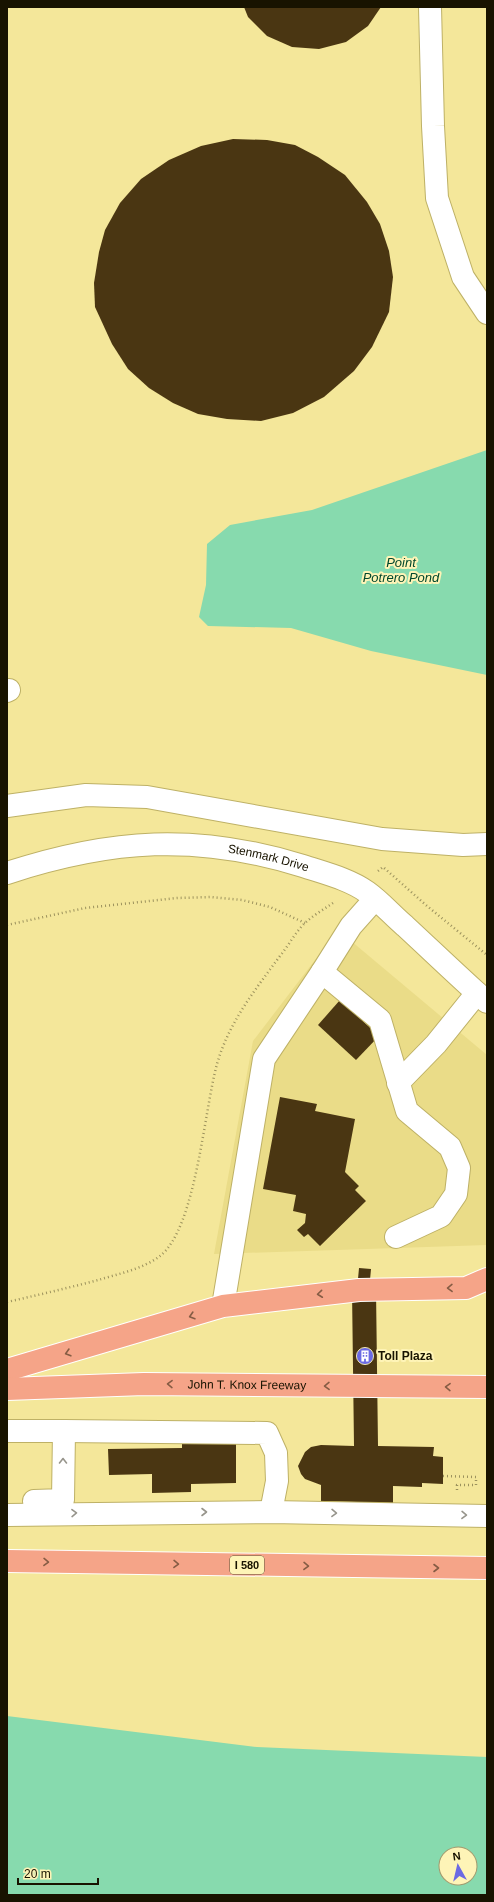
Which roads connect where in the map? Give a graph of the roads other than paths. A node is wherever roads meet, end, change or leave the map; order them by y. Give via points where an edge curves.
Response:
1 (430, 7) edge
2 (487, 312) edge
3 (7, 806) edge
4 (487, 844) edge
5 (7, 873) edge
6 (375, 899) junction
7 (322, 972) junction
8 (482, 997) edge
9 (398, 1083) junction
10 (396, 1237) dead end
11 (487, 1279) edge
12 (223, 1306) junction
13 (7, 1370) edge
14 (487, 1387) edge
15 (7, 1389) edge
16 (7, 1431) edge
17 (64, 1431) junction
18 (7, 1502) edge
19 (272, 1512) junction
20 (7, 1515) edge
21 (487, 1516) edge
22 (7, 1561) edge
23 (487, 1568) edge

1 - 2 street via 437,198 463,277
3 - 4 street via 86,795 147,797 382,839 463,845
5 - 6 street, Stenmark Drive via 55,858 102,848 134,844 186,843 240,850 291,862 357,886
6 - 7 street via 352,926
6 - 8 street, Stenmark Drive
7 - 9 street via 380,1020
7 - 12 street via 264,1059
8 - 9 street
9 - 10 street via 407,1111 450,1147 459,1168 456,1194 441,1216
11 -> 12 highway via 466,1288 359,1290
12 -> 13 highway
14 -> 15 highway, John T. Knox Freeway via 144,1384
16 - 17 street
18 -> 17 street via 63,1500
17 - 19 street via 267,1433 276,1453 277,1481
20 -> 19 street
19 -> 21 street
22 -> 23 highway, I 580

